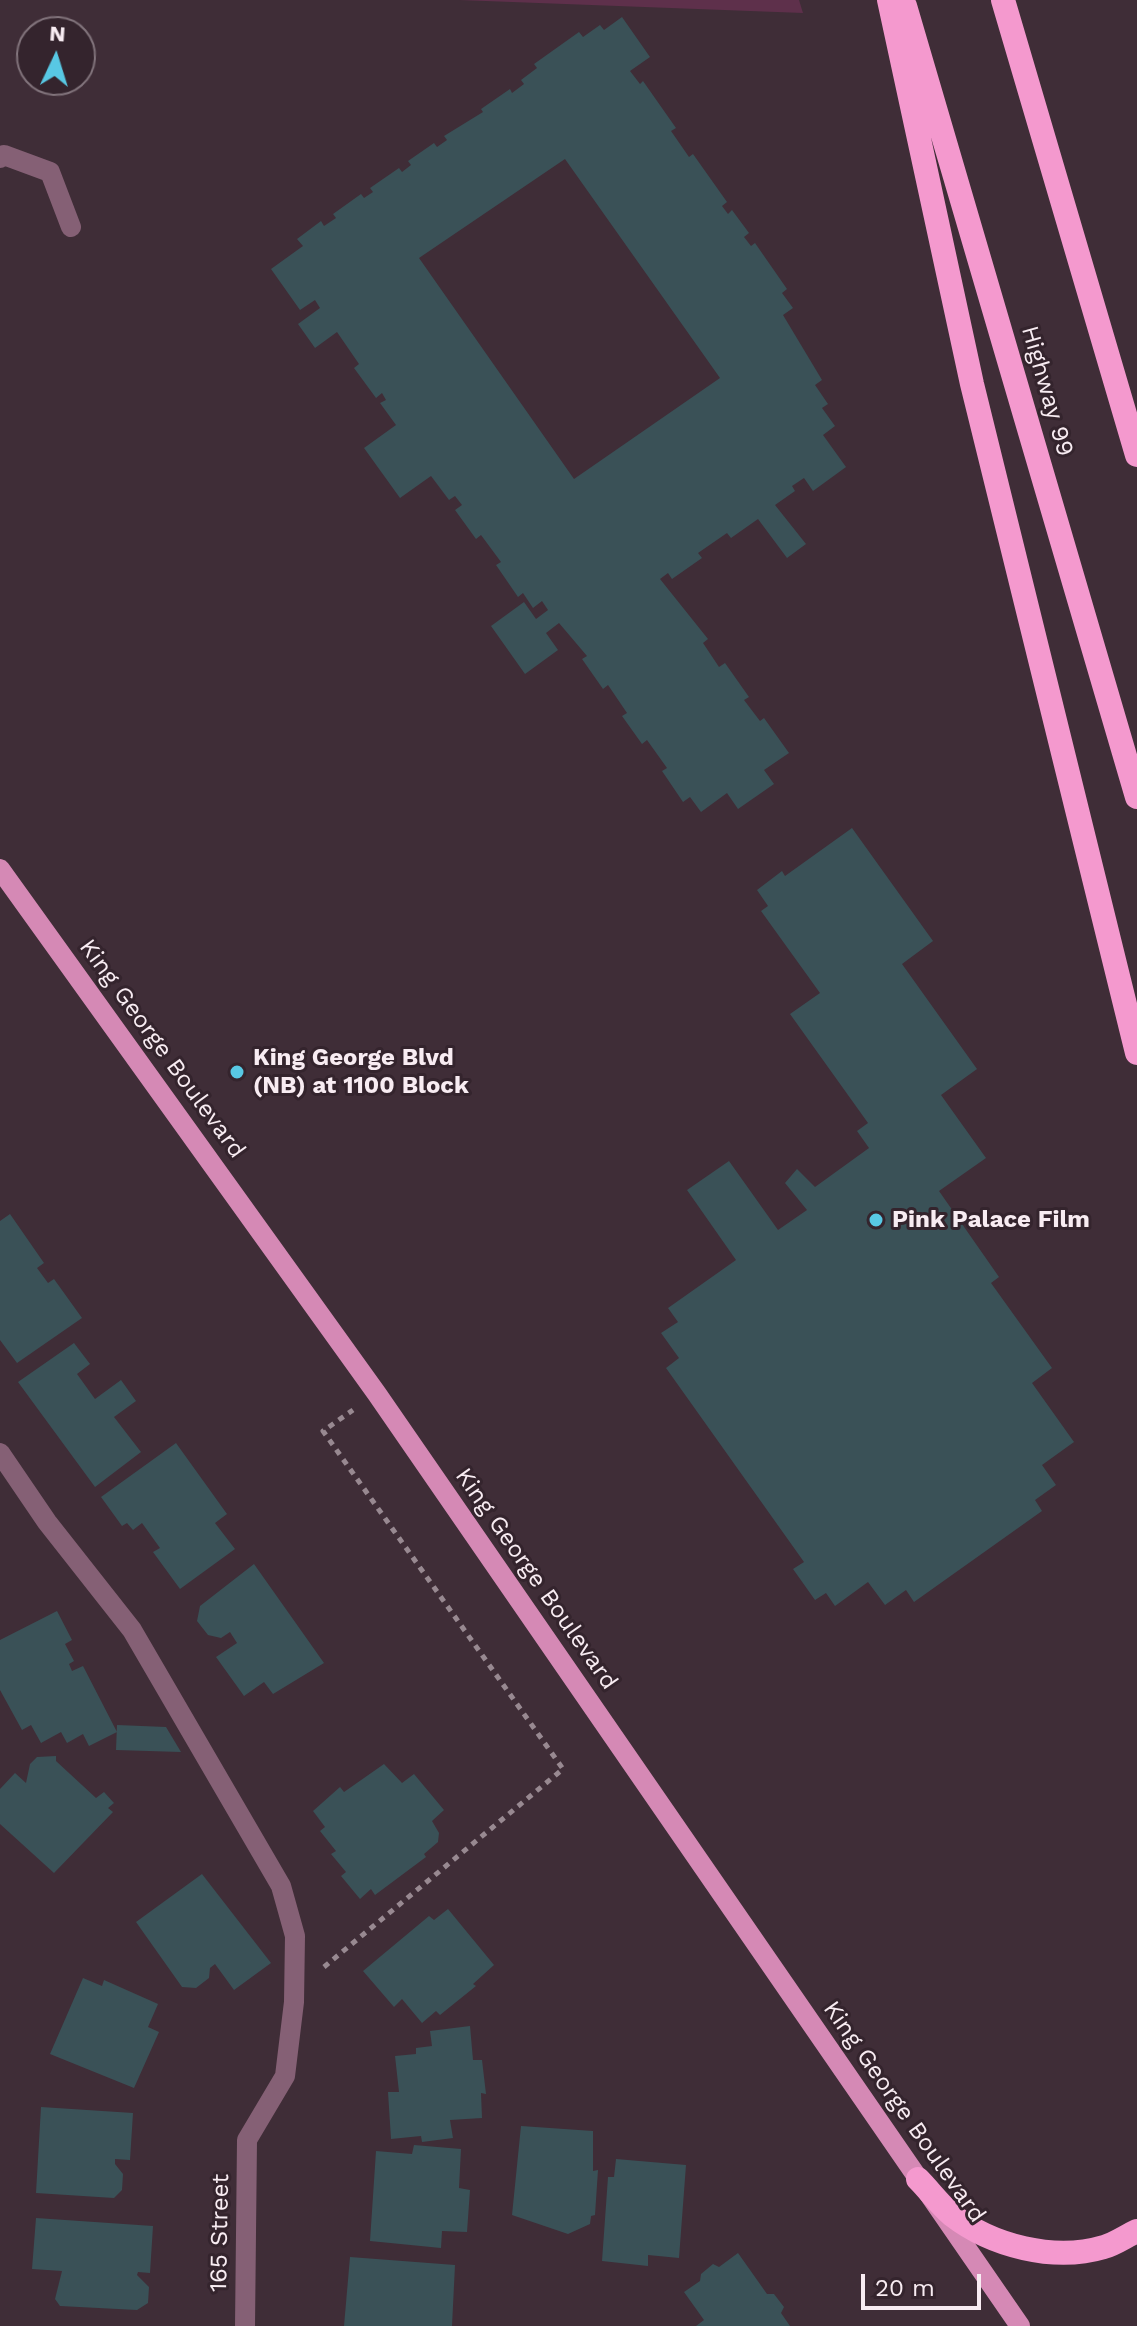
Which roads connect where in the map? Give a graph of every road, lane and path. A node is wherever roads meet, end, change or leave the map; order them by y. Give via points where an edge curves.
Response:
1 (889, 0) edge
2 (903, 0) edge
3 (1003, 0) edge
4 (0, 158) edge
5 (71, 227) dead end
6 (1137, 455) edge
7 (1137, 797) edge
8 (0, 869) edge
9 (1137, 1053) edge
10 (377, 1394) junction
11 (0, 1453) edge
12 (318, 1972) dead end
13 (918, 2179) junction
14 (1137, 2231) edge
15 (245, 2326) edge
16 (1020, 2326) edge

1 - 9 highway via 972,384
2 - 7 highway, Highway 99
3 - 6 highway
4 - 5 street via 50,172
8 - 10 main road, King George Boulevard
10 - 12 path via 323,1431 563,1769
10 - 13 main road, King George Boulevard
11 - 15 street, 165 Street via 132,1630 281,1886 295,1936 294,2002 285,2076 247,2140
13 - 14 highway via 951,2214 975,2229 1038,2251 1073,2253 1106,2247
13 - 16 main road, King George Boulevard

